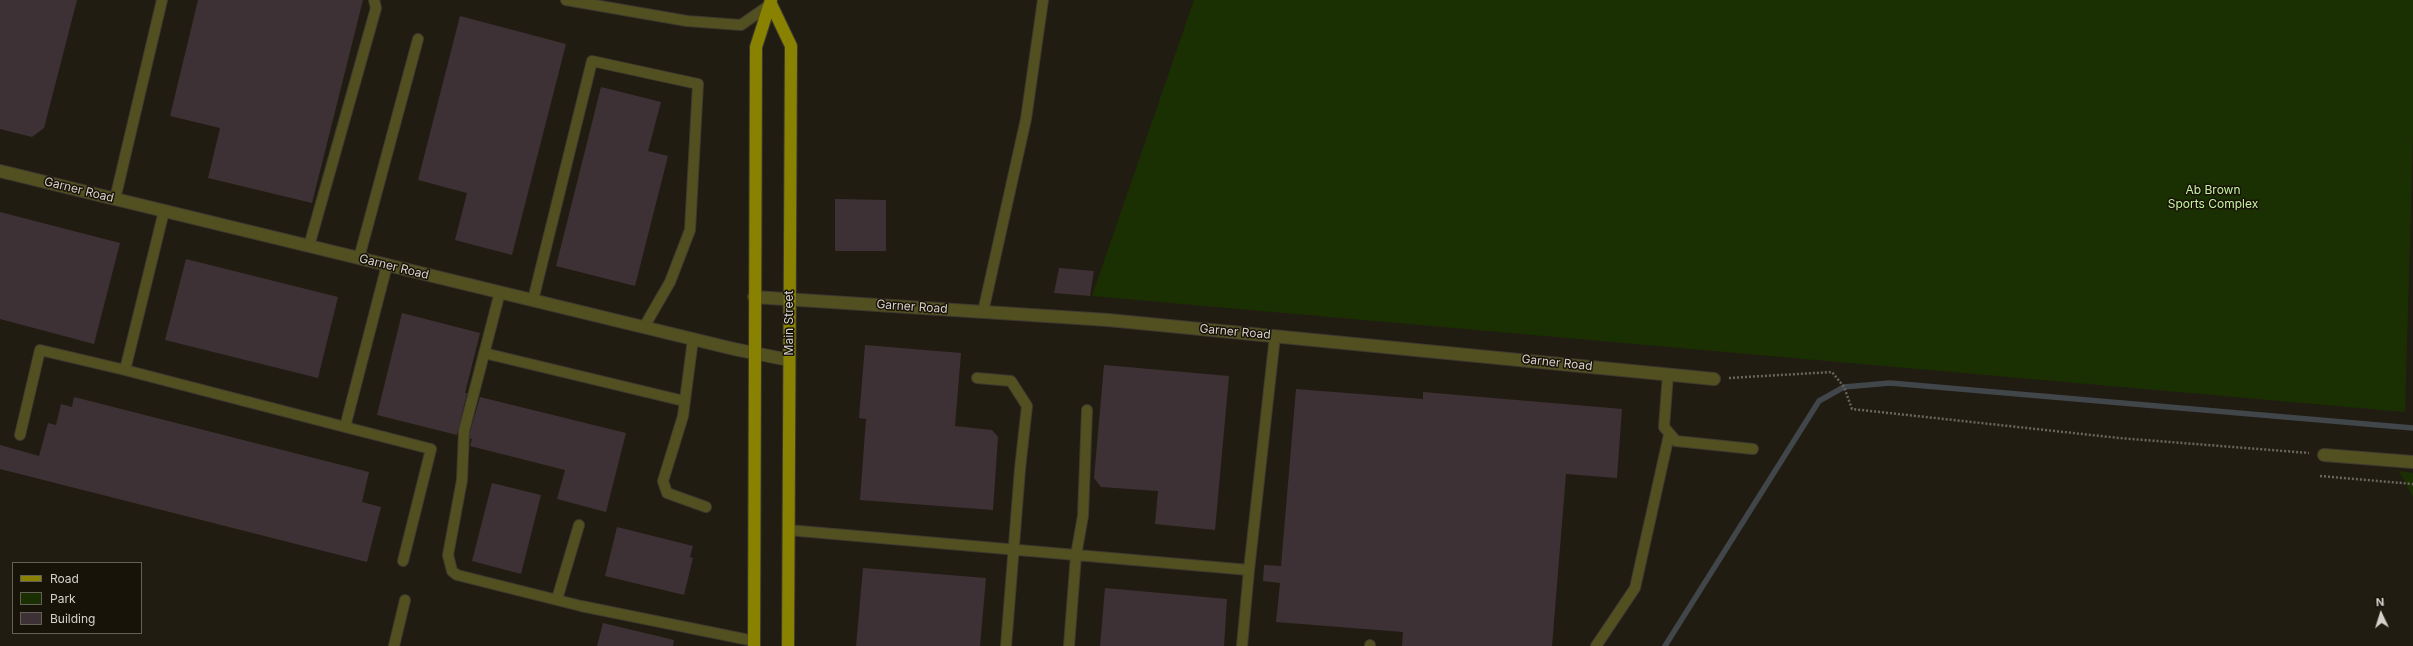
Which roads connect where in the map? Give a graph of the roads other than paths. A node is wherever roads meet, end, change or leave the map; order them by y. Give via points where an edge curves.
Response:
1 (162, 0) edge
2 (374, 0) edge
3 (566, 0) edge
4 (1044, 0) edge
5 (771, 2) edge
6 (418, 39) dead end
7 (0, 171) edge
8 (115, 199) junction
9 (164, 210) junction
10 (309, 246) junction
11 (359, 258) junction
12 (386, 265) junction
13 (500, 292) junction
14 (754, 297) junction
15 (789, 299) junction
16 (533, 300) junction
17 (983, 312) junction
18 (644, 327) junction
19 (1275, 336) junction
20 (693, 339) junction
21 (484, 353) junction
22 (755, 354) junction
23 (789, 360) junction
24 (125, 370) junction
25 (1668, 374) junction
26 (977, 378) dead end
27 (1714, 379) road end
28 (684, 401) junction
29 (1087, 410) dead end
30 (345, 426) junction
31 (20, 435) dead end
32 (1668, 435) junction
33 (1753, 449) dead end
34 (2324, 455) road end
35 (2413, 462) edge
36 (706, 507) dead end
37 (579, 525) dead end
38 (788, 530) junction
39 (1013, 550) junction
40 (1076, 555) junction
41 (403, 561) dead end
42 (1249, 570) junction
43 (557, 599) junction
44 (405, 600) dead end
45 (754, 643) edge
46 (394, 646) edge
47 (788, 646) edge
48 (1006, 646) edge
49 (1069, 646) edge
50 (1242, 646) edge
51 (1596, 646) edge

1 - 8 lane
2 - 10 lane via 376,8
3 - 5 lane via 687,21 741,25
4 - 17 lane via 1026,119
5 - 14 main road via 756,47
5 - 15 main road, Main Street via 791,46
6 - 11 lane
7 - 8 street, Garner Road
8 - 9 street, Garner Road
9 - 10 street, Garner Road
9 - 24 lane
10 - 11 street, Garner Road
11 - 12 street, Garner Road
12 - 13 street, Garner Road
12 - 30 lane
13 - 16 street, Garner Road
13 - 21 lane
14 - 15 street, Garner Road
14 - 22 main road
15 - 17 street, Garner Road
15 - 23 main road, Main Street
16 - 18 street, Garner Road
16 - 18 lane via 592,61 698,84 690,230 670,282
17 - 19 street, Garner Road via 1108,320
18 - 20 street, Garner Road
19 - 25 street, Garner Road
19 - 42 lane
20 - 22 street, Garner Road
20 - 28 lane
21 - 28 lane
21 - 43 lane via 464,431 462,480 448,555 449,564 457,575
22 - 23 street, Garner Road
22 - 45 main road
23 - 38 main road, Main Street
24 - 30 lane
24 - 31 lane via 40,350
25 - 27 street, Garner Road
25 - 32 lane via 1664,427
26 - 39 lane via 1011,381 1027,406
28 - 36 lane via 683,416 663,487 667,493
29 - 40 lane via 1083,516
30 - 41 lane via 431,449
32 - 33 lane via 1676,441
32 - 51 lane via 1635,588
34 - 35 street
37 - 43 lane
38 - 39 lane
38 - 47 main road, Main Street
39 - 40 lane
39 - 48 lane
40 - 42 lane
40 - 49 lane
42 - 50 lane
43 - 45 lane
44 - 46 lane

